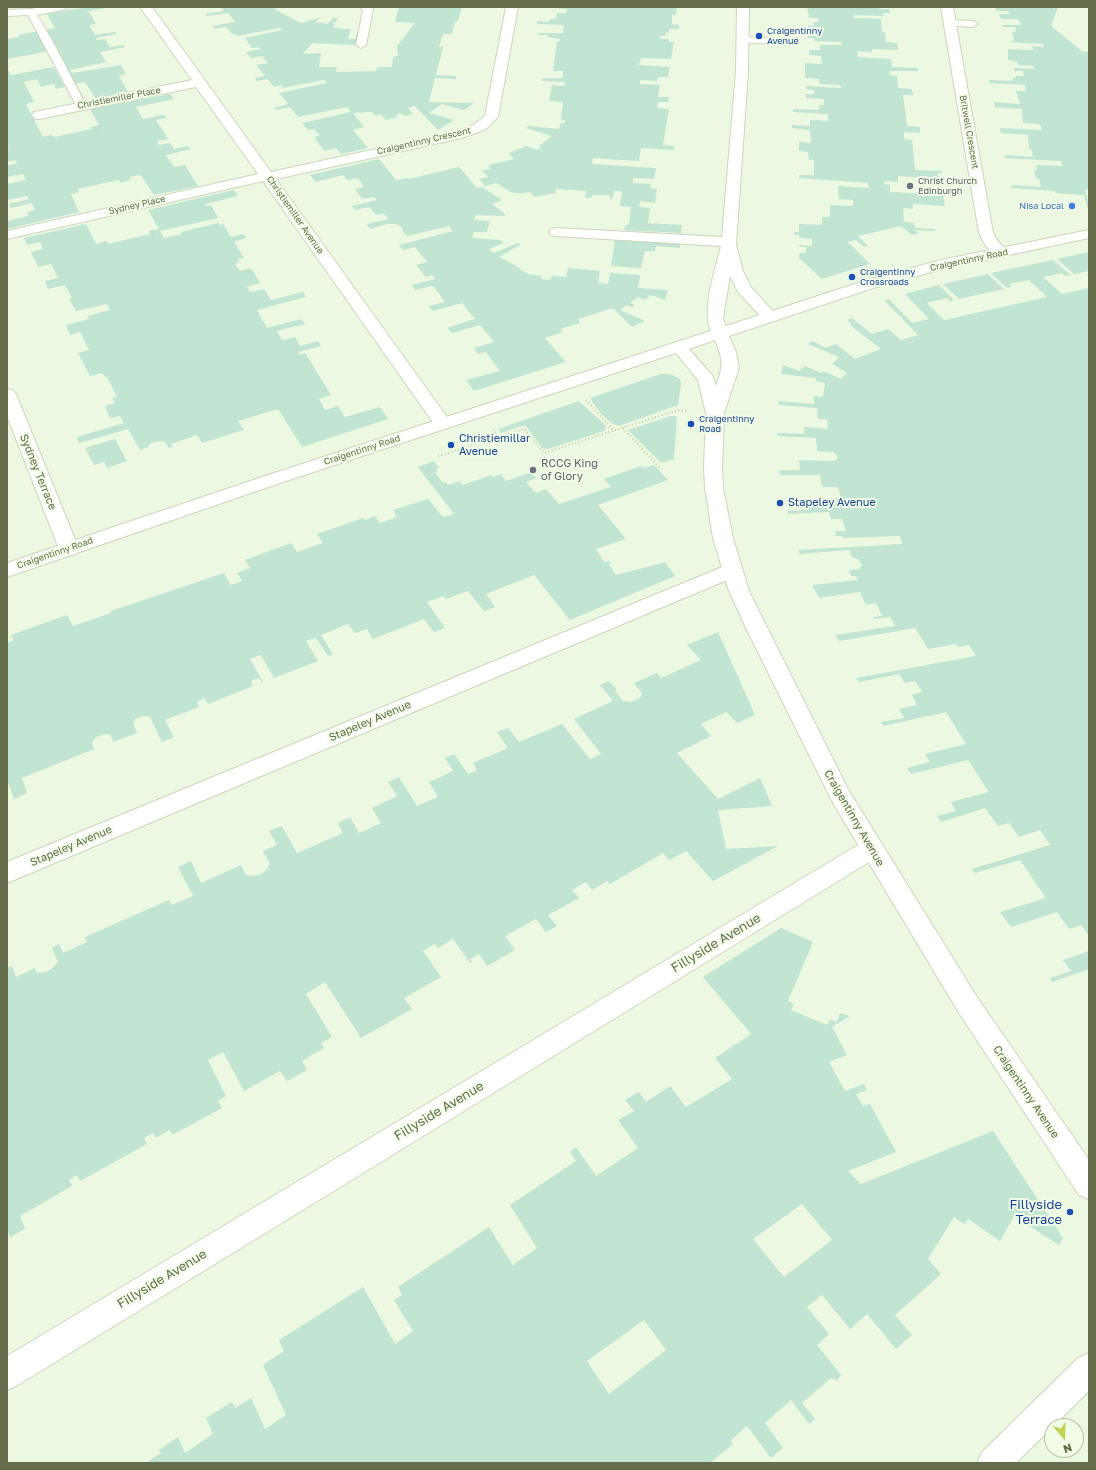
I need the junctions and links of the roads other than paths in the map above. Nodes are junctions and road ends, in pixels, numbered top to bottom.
1 (62, 7) edge
2 (146, 7) edge
3 (366, 7) edge
4 (512, 7) edge
5 (743, 7) edge
6 (947, 7) edge
7 (31, 12) junction
8 (7, 13) edge
9 (950, 23) junction
10 (973, 24) dead end
11 (743, 40) junction
12 (775, 42) dead end
13 (361, 45) dead end
14 (200, 82) junction
15 (81, 105) junction
16 (39, 114) dead end
17 (267, 176) junction
18 (556, 232) dead end
19 (1089, 234) edge
20 (7, 235) edge
21 (729, 242) junction
22 (1001, 253) junction
23 (770, 317) junction
24 (720, 334) junction
25 (680, 348) junction
26 (7, 394) edge
27 (715, 413) junction
28 (443, 424) junction
29 (69, 549) junction
30 (7, 570) edge
31 (732, 570) junction
32 (871, 849) junction
33 (7, 873) edge
34 (1089, 1185) edge
35 (1089, 1369) edge
36 (7, 1374) edge
37 (993, 1463) edge

1 - 7 street
2 - 14 street, Christiemiller Avenue
3 - 13 lane
4 - 17 street, Craigentinny Crescent
5 - 11 street, Craigentinny Avenue
6 - 9 street, Britwell Crescent
7 - 8 lane
7 - 15 lane
9 - 10 lane
9 - 22 street, Britwell Crescent
11 - 12 lane
11 - 21 street, Craigentinny Avenue
14 - 15 street, Christiemiller Place
14 - 17 street, Christiemiller Avenue
15 - 16 street, Christiemiller Place
17 - 20 street, Sydney Place
17 - 28 street, Christiemiller Avenue
18 - 21 street
19 - 22 street, Craigentinny Road
21 - 23 street, Craigentinny Avenue
21 - 24 street, Craigentinny Avenue
22 - 23 street, Craigentinny Road
23 - 24 street, Craigentinny Road
24 - 25 street, Craigentinny Road
24 - 27 street, Craigentinny Avenue
25 - 27 street, Craigentinny Avenue
25 - 28 street, Craigentinny Road
26 - 29 street, Sydney Terrace
27 - 31 street, Craigentinny Avenue
28 - 29 street, Craigentinny Road
29 - 30 street, Craigentinny Road
31 - 32 street, Craigentinny Avenue
31 - 33 street, Stapeley Avenue
32 - 34 street, Craigentinny Avenue
32 - 36 street, Fillyside Avenue
35 - 37 street

